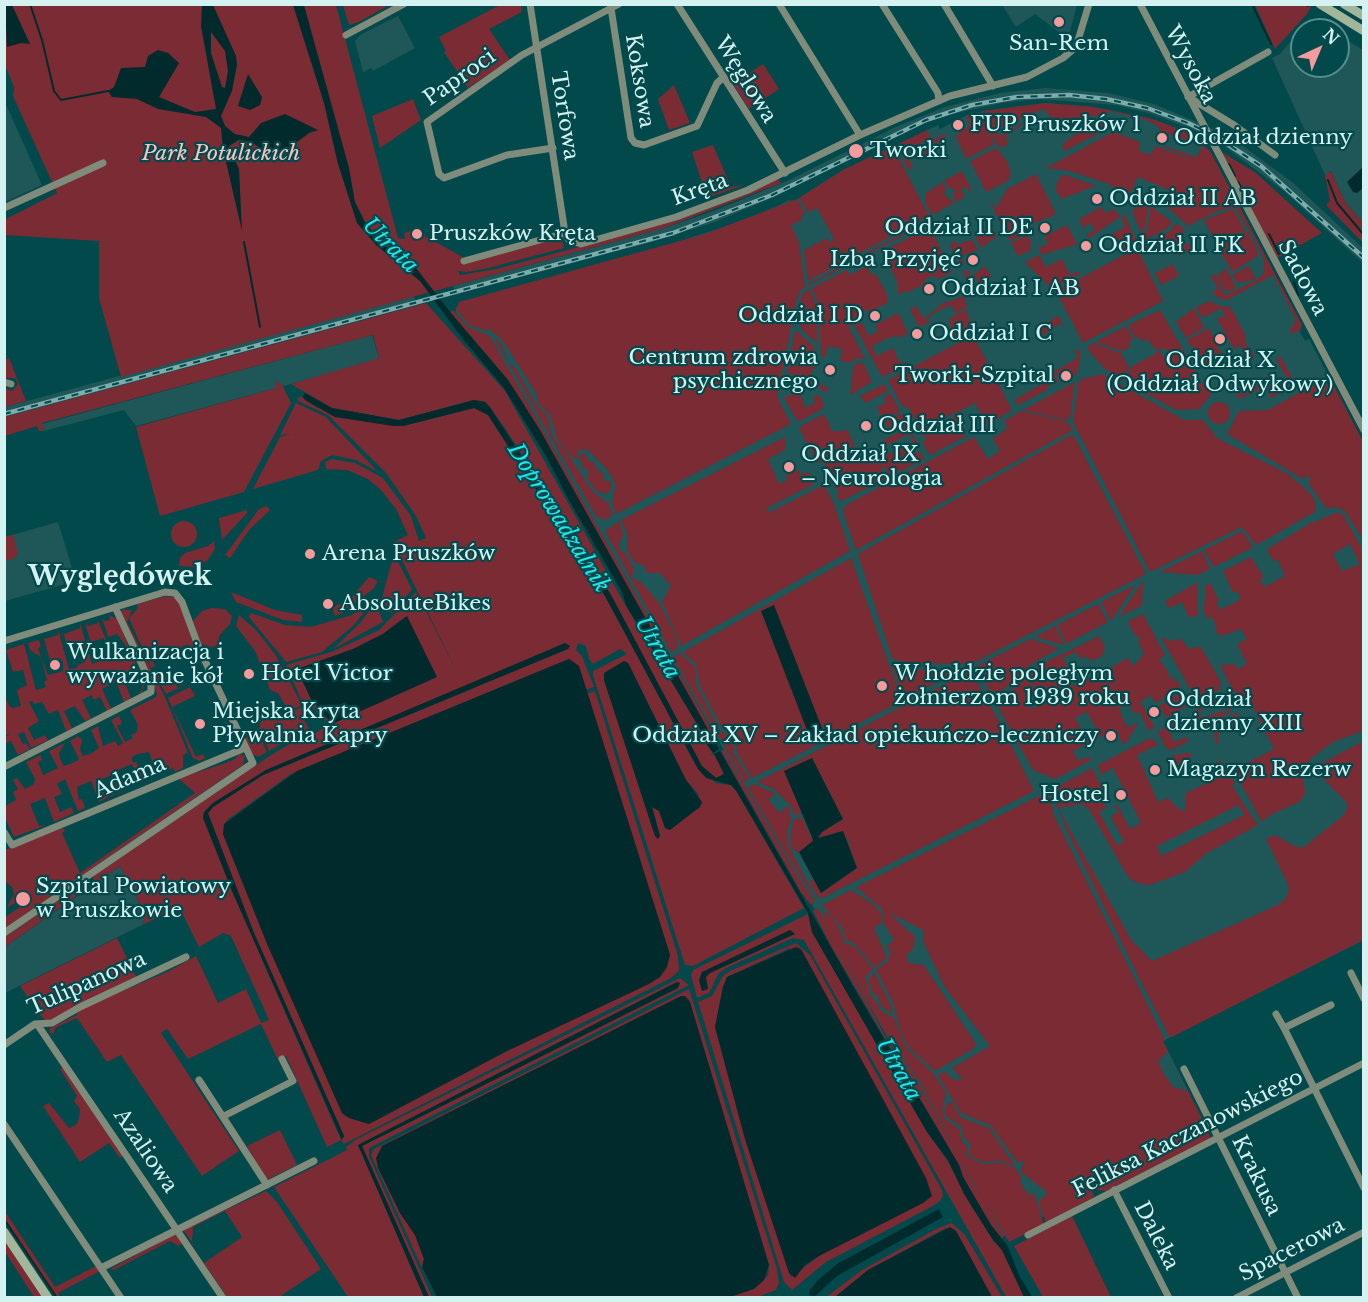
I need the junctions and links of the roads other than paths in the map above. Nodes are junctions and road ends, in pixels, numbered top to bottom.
1 (404, 4) edge
2 (530, 4) edge
3 (619, 4) edge
4 (677, 4) edge
5 (779, 4) edge
6 (882, 4) edge
7 (944, 4) edge
8 (1089, 4) edge
9 (1140, 4) edge
10 (1320, 4) edge
11 (1344, 4) edge
12 (611, 9) junction
13 (1364, 16) edge
14 (1364, 31) edge
15 (346, 35) dead end
16 (537, 47) junction
17 (1268, 52) dead end
18 (724, 77) junction
19 (993, 86) junction
20 (1188, 97) junction
21 (939, 101) junction
22 (860, 135) junction
23 (1211, 141) joint
24 (552, 148) junction
25 (1275, 155) dead end
26 (103, 163) dead end
27 (784, 173) junction
28 (4, 208) edge
29 (565, 233) junction
30 (464, 261) dead end
31 (1364, 430) edge
32 (115, 607) junction
33 (4, 641) edge
34 (245, 748) junction
35 (4, 767) edge
36 (4, 832) edge
37 (4, 933) edge
38 (186, 957) dead end
39 (1351, 973) dead end
40 (1364, 999) edge
41 (1331, 1005) dead end
42 (1276, 1014) dead end
43 (37, 1024) junction
44 (1284, 1028) junction
45 (4, 1045) edge
46 (282, 1059) dead end
47 (1364, 1063) edge
48 (1184, 1069) dead end
49 (199, 1080) dead end
50 (1314, 1089) junction
51 (224, 1116) junction
52 (6, 1129) edge
53 (1219, 1138) junction
54 (314, 1161) dead end
55 (267, 1185) junction
56 (1364, 1188) edge
57 (1114, 1191) junction
58 (177, 1229) junction
59 (4, 1232) edge
60 (1364, 1232) edge
61 (1028, 1235) dead end
62 (101, 1268) junction
63 (1286, 1273) junction
64 (48, 1298) edge
65 (121, 1298) edge
66 (223, 1298) edge
67 (1169, 1298) edge
68 (1236, 1298) edge
69 (1298, 1298) edge

1 - 15 street
2 - 16 street, Torfowa
3 - 12 street
4 - 18 street, Węglowa
5 - 22 street
6 - 21 street
7 - 19 street
8 - 19 street, Kręta
9 - 20 street, Wysoka
10 - 14 street
11 - 13 street
12 - 16 street
12 - 18 street, Koksowa
16 - 24 street, Torfowa
16 - 24 street, Paproci
17 - 20 street
18 - 27 street, Węglowa
19 - 21 street, Kręta
20 - 23 street, Wysoka
20 - 25 street
21 - 22 street, Kręta
22 - 27 street, Kręta
23 - 31 street, Sadowa
24 - 29 street, Torfowa
26 - 28 street
27 - 29 street, Kręta
29 - 30 street
32 - 33 street
32 - 34 street
32 - 35 street
34 - 36 street, Adama
34 - 37 street
38 - 43 street, Tulipanowa
39 - 40 street
41 - 44 street
42 - 44 street
43 - 45 street, Tulipanowa
43 - 58 street, Azaliowa
44 - 50 street
46 - 51 street
47 - 50 street, Feliksa Kaczanowskiego
48 - 53 street, Krakusa
49 - 51 street
50 - 53 street, Feliksa Kaczanowskiego
50 - 56 street
51 - 55 street
52 - 62 street
53 - 57 street, Feliksa Kaczanowskiego
53 - 63 street, Krakusa
54 - 55 street
55 - 58 street
57 - 61 street, Feliksa Kaczanowskiego
57 - 67 street, Daleka
58 - 62 street
58 - 66 street, Azaliowa
59 - 64 street
60 - 63 street, Spacerowa
62 - 65 street
63 - 68 street, Spacerowa
63 - 69 street, Krakusa

